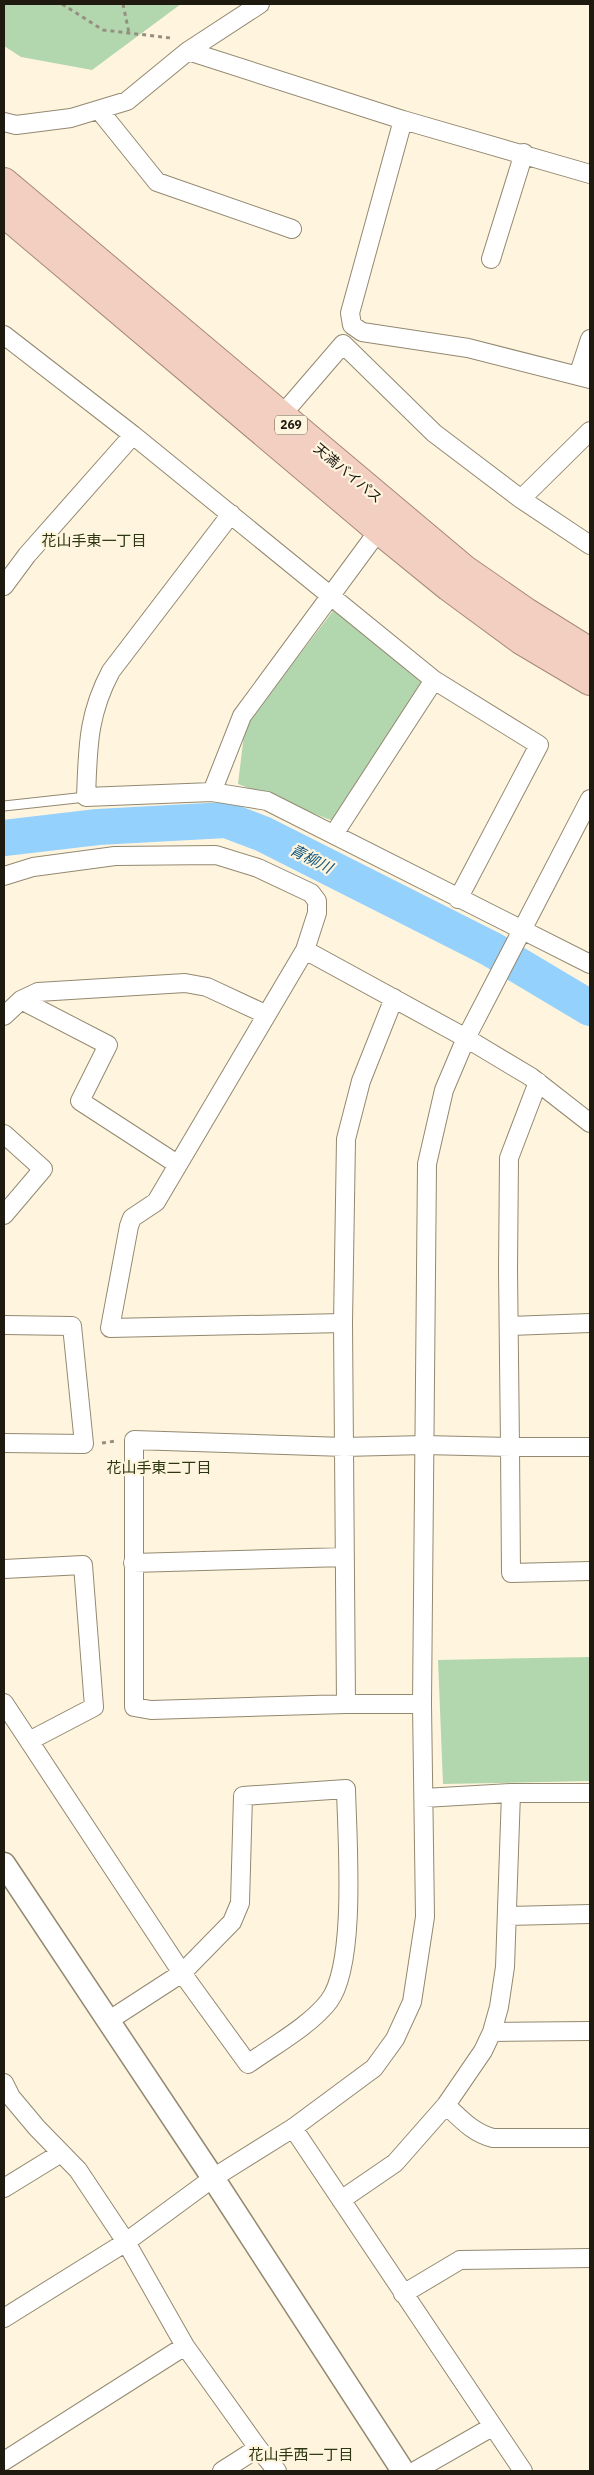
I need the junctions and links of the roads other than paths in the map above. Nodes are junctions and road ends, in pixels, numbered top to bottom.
1 (260, 4) edge
2 (188, 51) junction
3 (100, 110) junction
4 (403, 120) junction
5 (4, 122) edge
6 (524, 153) junction
7 (590, 174) edge
8 (4, 182) edge
9 (4, 213) edge
10 (292, 229) dead end
11 (491, 259) dead end
12 (4, 335) edge
13 (590, 339) edge
14 (584, 377) edge
15 (281, 416) junction
16 (590, 431) edge
17 (133, 435) junction
18 (521, 499) junction
19 (231, 514) junction
20 (379, 530) junction
21 (590, 545) edge
22 (4, 586) edge
23 (332, 596) junction
24 (590, 652) edge
25 (434, 680) junction
26 (590, 681) edge
27 (212, 792) junction
28 (86, 798) junction
29 (590, 799) edge
30 (4, 806) edge
31 (334, 834) junction
32 (4, 876) edge
33 (458, 898) junction
34 (521, 931) junction
35 (305, 950) junction
36 (590, 964) edge
37 (394, 998) junction
38 (22, 1000) junction
39 (265, 1014) junction
40 (4, 1016) edge
41 (466, 1038) junction
42 (538, 1082) junction
43 (590, 1123) edge
44 (4, 1134) edge
45 (177, 1164) junction
46 (4, 1215) edge
47 (342, 1322) junction
48 (590, 1323) edge
49 (4, 1325) edge
50 (510, 1326) junction
51 (4, 1443) edge
52 (424, 1445) junction
53 (510, 1447) junction
54 (590, 1447) edge
55 (344, 1448) junction
56 (345, 1558) junction
57 (133, 1563) junction
58 (4, 1569) edge
59 (590, 1571) edge
60 (4, 1703) edge
61 (346, 1704) junction
62 (422, 1704) junction
63 (29, 1741) junction
64 (511, 1793) junction
65 (590, 1793) edge
66 (424, 1798) junction
67 (4, 1864) edge
68 (590, 1914) edge
69 (507, 1916) junction
70 (182, 1973) junction
71 (108, 2021) junction
72 (590, 2031) edge
73 (492, 2032) junction
74 (4, 2083) edge
75 (446, 2106) junction
76 (293, 2128) junction
77 (590, 2138) edge
78 (61, 2153) junction
79 (214, 2178) junction
80 (4, 2188) edge
81 (341, 2200) junction
82 (126, 2242) junction
83 (590, 2258) edge
84 (403, 2294) junction
85 (4, 2318) edge
86 (185, 2346) junction
87 (492, 2427) junction
88 (258, 2448) junction
89 (4, 2461) edge
90 (222, 2471) edge
91 (277, 2471) edge
92 (403, 2471) edge
93 (415, 2471) edge
94 (523, 2471) edge

1 - 2 street
2 - 3 street
2 - 4 street
3 - 5 street
3 - 10 street
4 - 6 street
4 - 14 street
6 - 7 street
6 - 11 street
8 - 15 highway, 天満バイパス / 269
9 - 20 highway, 天満バイパス / 269
12 - 17 street
13 - 14 street
15 - 18 street
15 - 24 highway, 天満バイパス / 269
16 - 18 street
17 - 19 street
17 - 22 street
18 - 21 street
19 - 23 street
19 - 28 street
20 - 23 street
20 - 26 highway, 天満バイパス / 269
23 - 25 street
23 - 27 street
25 - 31 street
25 - 33 street
27 - 28 street
27 - 31 street
28 - 30 lane
29 - 34 street
31 - 33 street
32 - 35 street
33 - 34 street
34 - 36 street
34 - 41 street
35 - 37 street
35 - 39 street
37 - 41 street
37 - 47 street
38 - 39 street
38 - 40 street
38 - 45 street
39 - 45 street
41 - 42 street
41 - 52 street
42 - 43 street
42 - 50 street
44 - 46 street
45 - 47 street
47 - 55 street
48 - 50 street
49 - 51 street
50 - 53 street
52 - 53 street
52 - 55 street
52 - 62 street
53 - 54 street
53 - 59 street
55 - 56 street
55 - 57 street
56 - 57 street
56 - 61 street
57 - 61 street
58 - 63 street
60 - 63 street
61 - 62 street
62 - 66 street
63 - 70 street
64 - 65 street
64 - 66 street
64 - 69 street
66 - 76 street
67 - 71 street
68 - 69 street
69 - 73 street
70 - 70 street
70 - 71 street
71 - 79 street
72 - 73 street
73 - 75 street
74 - 78 street
75 - 77 street
75 - 81 street
76 - 79 street
76 - 81 street
78 - 80 street
78 - 82 street
79 - 82 street
79 - 92 street
81 - 84 street
82 - 85 street
82 - 86 street
83 - 84 street
84 - 87 street
86 - 88 street
86 - 89 street
87 - 93 street
87 - 94 street
88 - 90 street
88 - 91 street

